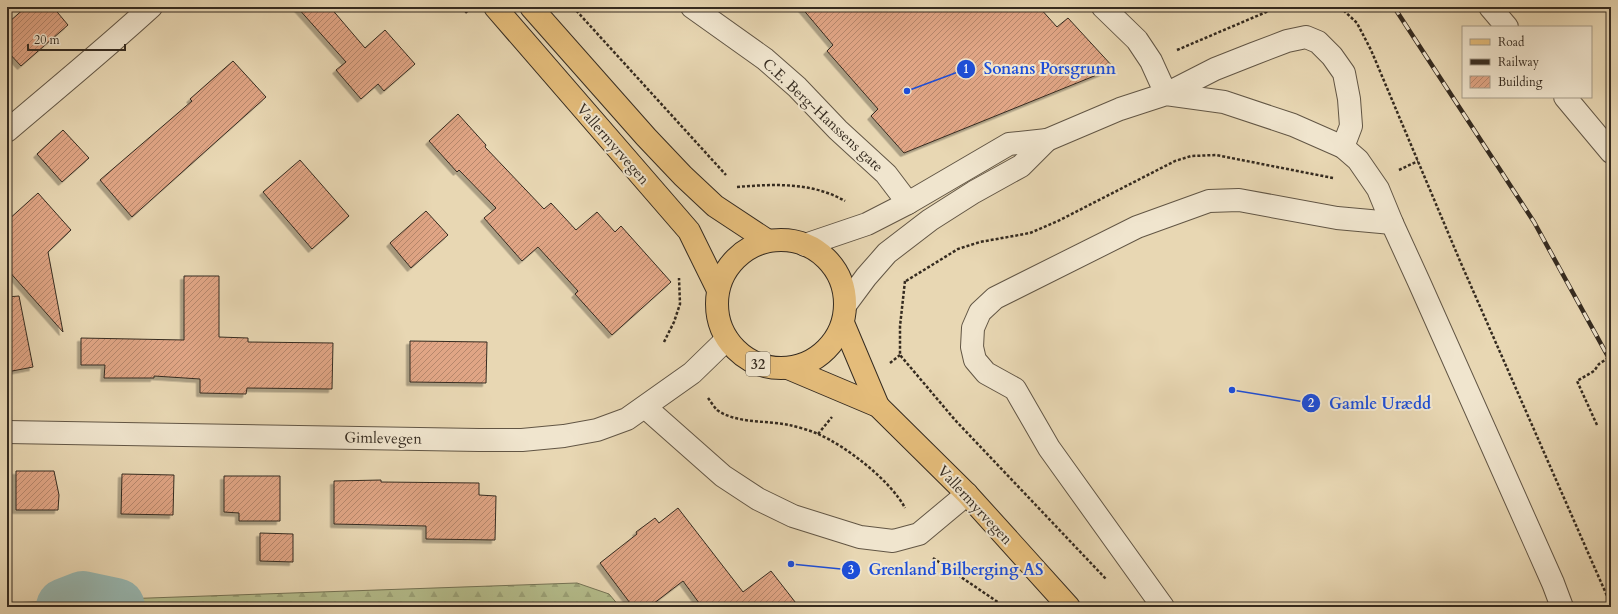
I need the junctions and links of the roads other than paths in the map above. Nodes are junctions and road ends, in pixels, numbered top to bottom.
1 (151, 7) edge
2 (495, 7) edge
3 (532, 7) edge
4 (693, 7) edge
5 (1103, 7) edge
6 (1490, 7) edge
7 (1506, 26) edge
8 (1166, 94) junction
9 (1566, 98) edge
10 (7, 131) edge
11 (1047, 140) junction
12 (1343, 147) junction
13 (1611, 152) edge
14 (908, 203) junction
15 (1392, 223) junction
16 (768, 241) junction
17 (805, 245) junction
18 (718, 290) junction
19 (844, 314) junction
20 (727, 339) junction
21 (788, 368) junction
22 (878, 406) junction
23 (645, 407) junction
24 (7, 432) edge
25 (967, 494) junction
26 (1069, 607) edge
27 (1162, 607) edge
28 (1562, 607) edge

1 - 10 street
2 - 18 main road, Vallermyrvegen / 32
3 - 16 main road, Vallermyrvegen
4 - 14 street, C.E. Berg-Hanssens gate
5 - 8 street
6 - 7 street
8 - 11 street
8 - 12 street
8 - 12 street
9 - 13 street
11 - 14 street
11 - 19 street
12 - 15 street
14 - 17 street
15 - 27 street
15 - 28 street
16 - 17 main road, 32
16 - 18 main road, 32
17 - 19 main road, 32
18 - 20 main road, 32
19 - 21 main road, 32
19 - 22 main road, Vallermyrvegen / 32
20 - 21 main road, 32
20 - 23 street, Gimlevegen
21 - 22 main road, Vallermyrvegen / 32
22 - 25 main road, Vallermyrvegen / 32
23 - 24 street, Gimlevegen
23 - 25 street
25 - 26 main road, Vallermyrvegen / 32

